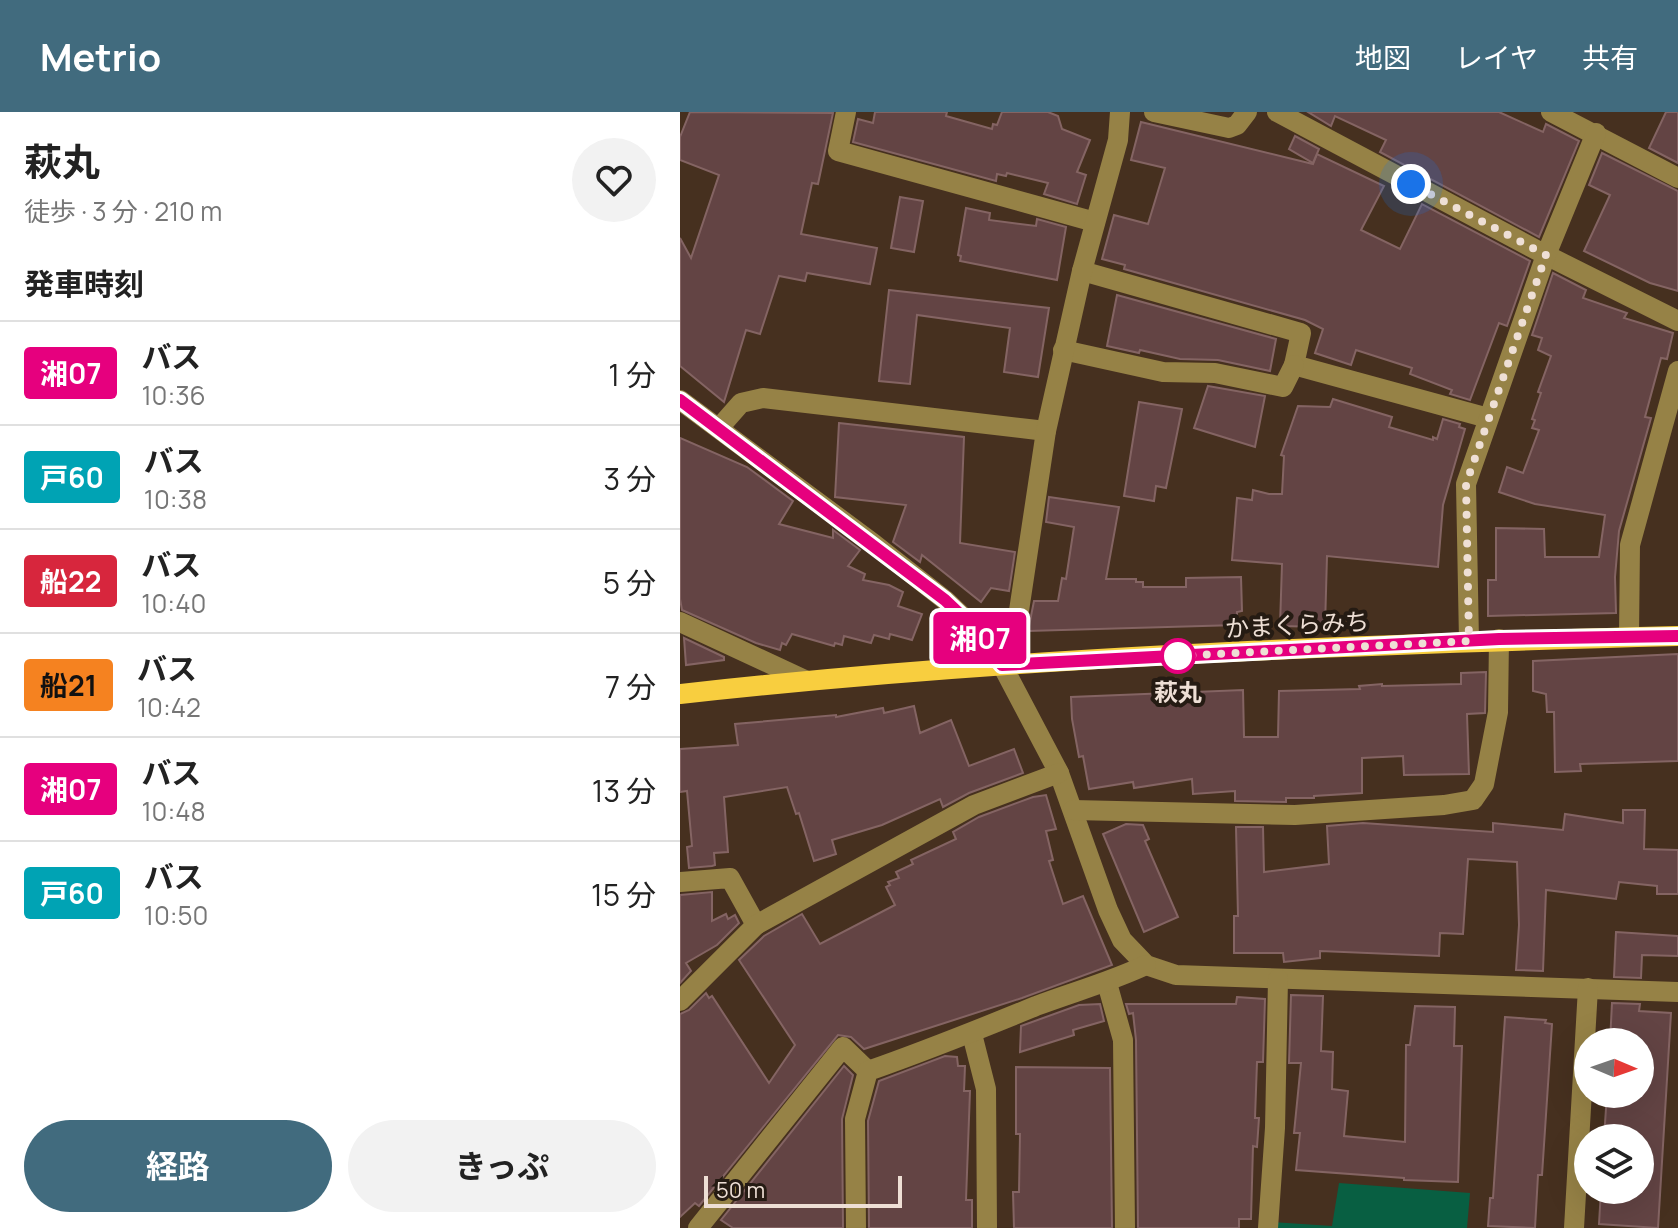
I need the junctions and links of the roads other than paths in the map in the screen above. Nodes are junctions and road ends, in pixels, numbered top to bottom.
1 (846, 112) edge
2 (1120, 112) edge
3 (1154, 112) edge
4 (1247, 112) edge
5 (1277, 112) edge
6 (1551, 112) edge
7 (1596, 133) junction
8 (1678, 178) edge
9 (1095, 222) junction
10 (1546, 255) junction
11 (1082, 271) junction
12 (1678, 321) edge
13 (1063, 350) junction
14 (1294, 365) junction
15 (1678, 371) edge
16 (680, 400) edge
17 (1488, 418) junction
18 (719, 428) junction
19 (1046, 431) junction
20 (680, 622) edge
21 (1017, 624) dead end
22 (1678, 636) edge
23 (1629, 637) junction
24 (1499, 639) junction
25 (1469, 641) junction
26 (1002, 665) junction
27 (805, 680) junction
28 (680, 694) edge
29 (1059, 773) junction
30 (1073, 810) junction
31 (680, 882) edge
32 (756, 925) junction
33 (1146, 965) junction
34 (1278, 979) junction
35 (1107, 983) junction
36 (1588, 988) junction
37 (1678, 992) edge
38 (680, 1001) edge
39 (972, 1034) junction
40 (868, 1071) junction
41 (698, 1228) edge
42 (856, 1228) edge
43 (987, 1228) edge
44 (1125, 1228) edge
45 (1268, 1228) edge
46 (1574, 1228) edge

1 - 9 street
2 - 9 street
3 - 4 street
5 - 10 street
6 - 7 street
7 - 8 street
7 - 10 street
9 - 11 street
10 - 12 street
10 - 17 street
11 - 13 street
11 - 14 street
13 - 14 street
13 - 19 street
14 - 17 street
15 - 23 street
16 - 18 street
17 - 25 street
18 - 19 street
18 - 26 street
19 - 21 street
20 - 27 street
22 - 23 main road, かまくらみち
23 - 24 main road, かまくらみち
24 - 25 main road, かまくらみち
24 - 30 street
25 - 26 main road, かまくらみち
26 - 27 main road, かまくらみち
26 - 29 street
27 - 28 main road, かまくらみち
29 - 30 street
29 - 32 street
30 - 33 street
31 - 32 street
32 - 38 street
33 - 34 street
33 - 35 street
34 - 36 street
34 - 45 street
35 - 39 street
35 - 44 street
36 - 37 street
36 - 46 street
39 - 40 street
39 - 43 street
40 - 41 street
40 - 42 street

